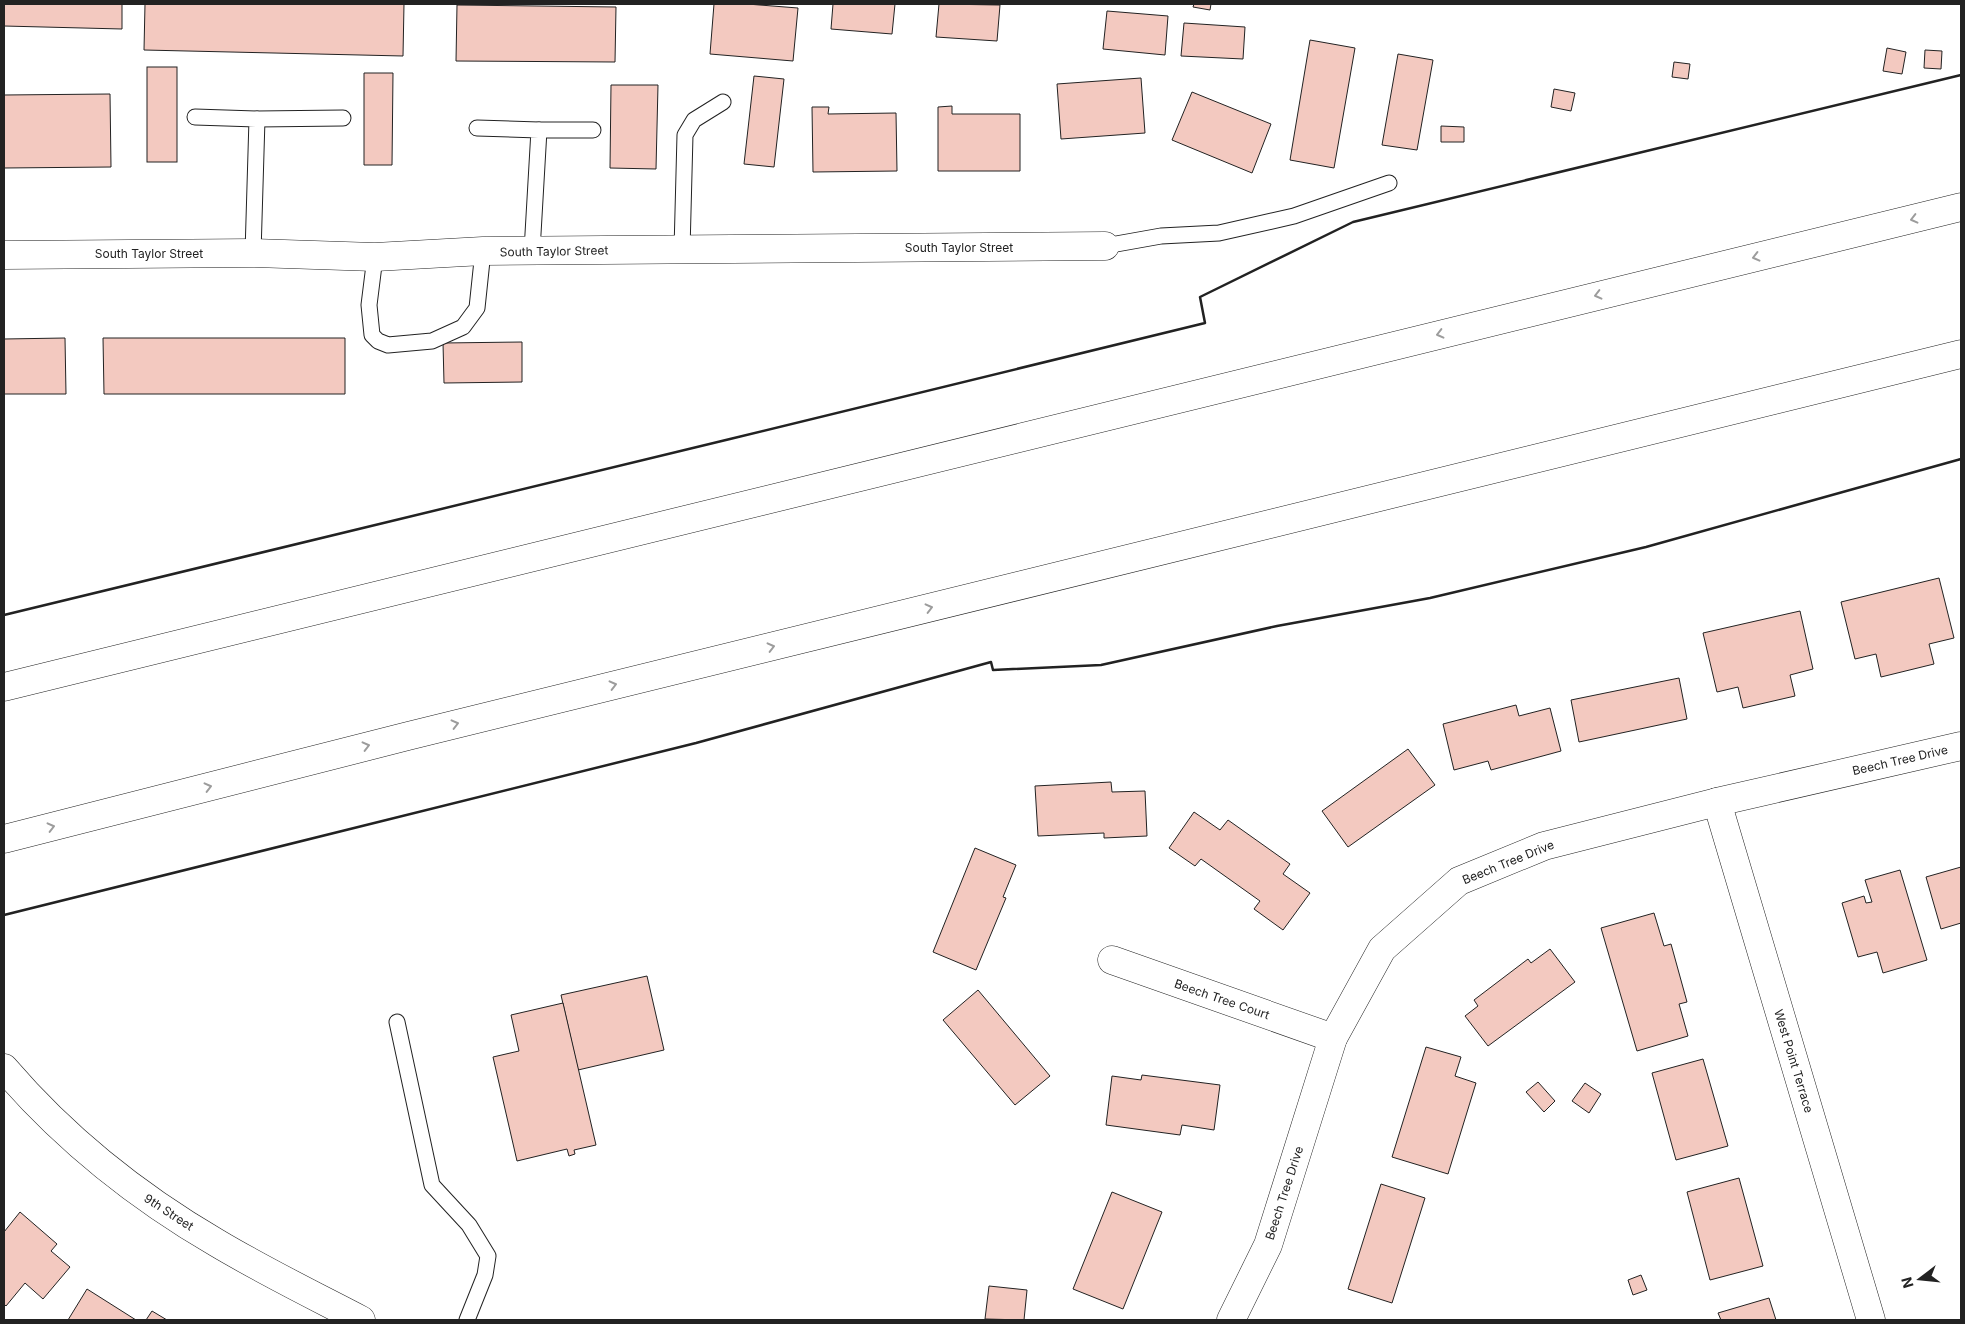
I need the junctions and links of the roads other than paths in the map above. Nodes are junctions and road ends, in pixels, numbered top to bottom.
1 (723, 102) dead end
2 (195, 117) dead end
3 (343, 118) dead end
4 (257, 119) junction
5 (477, 128) dead end
6 (539, 130) junction
7 (593, 130) dead end
8 (1389, 183) dead end
9 (1961, 207) edge
10 (1105, 246) joint
11 (682, 250) junction
12 (483, 251) junction
13 (532, 251) junction
14 (253, 252) junction
15 (4, 255) edge
16 (375, 257) junction
17 (1961, 354) edge
18 (4, 687) edge
19 (1961, 746) edge
20 (1717, 802) junction
21 (4, 839) edge
22 (1112, 960) dead end
23 (397, 1022) dead end
24 (1333, 1038) junction
25 (4, 1068) edge
26 (361, 1320) edge
27 (467, 1320) edge
28 (1231, 1320) edge
29 (1871, 1320) edge

1 - 11 lane
2 - 4 lane
3 - 4 lane
4 - 14 lane
5 - 6 lane
6 - 7 lane
6 - 13 lane
8 - 10 lane
9 -> 18 main road
10 - 11 main road, South Taylor Street
11 - 13 main road, South Taylor Street
12 - 13 main road, South Taylor Street
12 - 16 main road, South Taylor Street
12 - 16 lane
14 - 15 main road, South Taylor Street
14 - 16 main road, South Taylor Street
21 -> 17 main road
19 - 20 main road, Beech Tree Drive
20 - 24 main road, Beech Tree Drive
20 - 29 main road, West Point Terrace
22 - 24 main road, Beech Tree Court
23 - 27 lane
24 - 28 main road, Beech Tree Drive
25 - 26 main road, 9th Street

